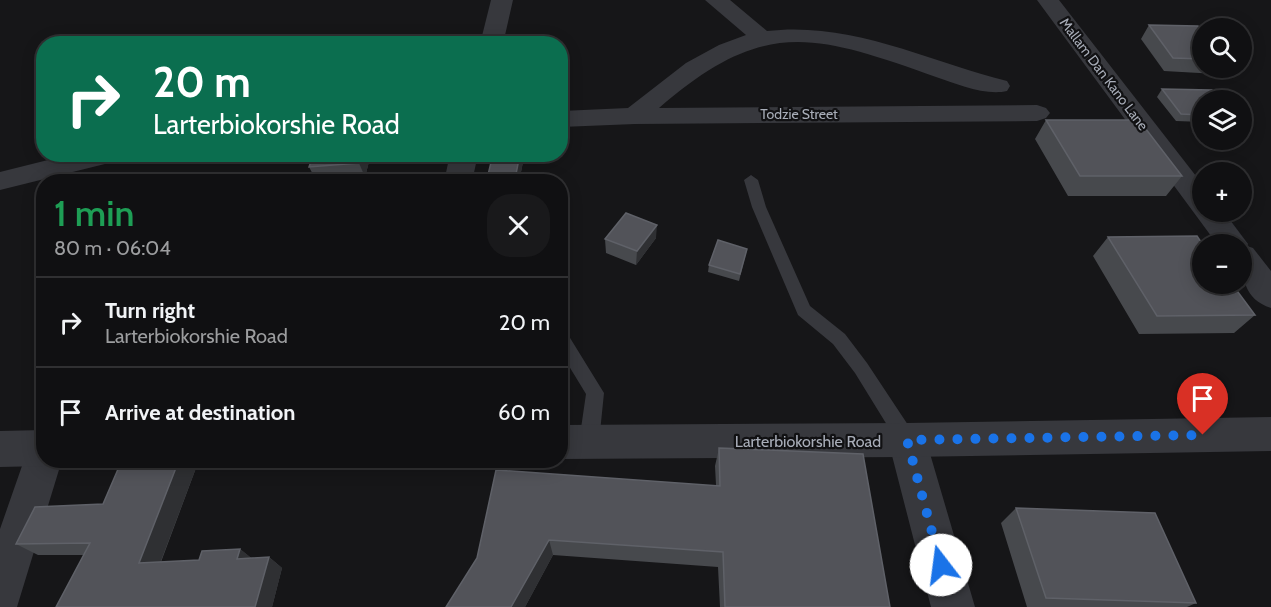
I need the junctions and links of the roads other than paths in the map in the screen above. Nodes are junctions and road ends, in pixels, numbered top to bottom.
1 (502, 0) edge
2 (716, 0) edge
3 (1048, 0) edge
4 (493, 36) edge
5 (762, 38) junction
6 (998, 86) dead end
7 (1037, 113) dead end
8 (635, 116) junction
9 (568, 119) edge
10 (78, 162) edge
11 (751, 180) dead end
12 (0, 181) edge
13 (1192, 190) edge
14 (1216, 222) edge
15 (1225, 234) edge
16 (1252, 269) edge
17 (1271, 295) edge
18 (568, 350) edge
19 (1271, 434) edge
20 (907, 440) junction
21 (575, 442) edge
22 (36, 448) edge
23 (0, 449) edge
24 (40, 468) edge
25 (0, 594) edge
26 (952, 607) edge

1 - 4 street
2 - 5 street
3 - 13 street, Mallam Dan Kano Lane
5 - 6 street
5 - 8 street
7 - 8 street, Todzie Street
8 - 9 street, Todzie Street
10 - 12 street
11 - 20 lane
14 - 15 street
16 - 17 street
18 - 21 lane
19 - 20 street, Larterbiokorshie Road
20 - 21 street, Larterbiokorshie Road
20 - 26 street
22 - 23 street
24 - 25 street

